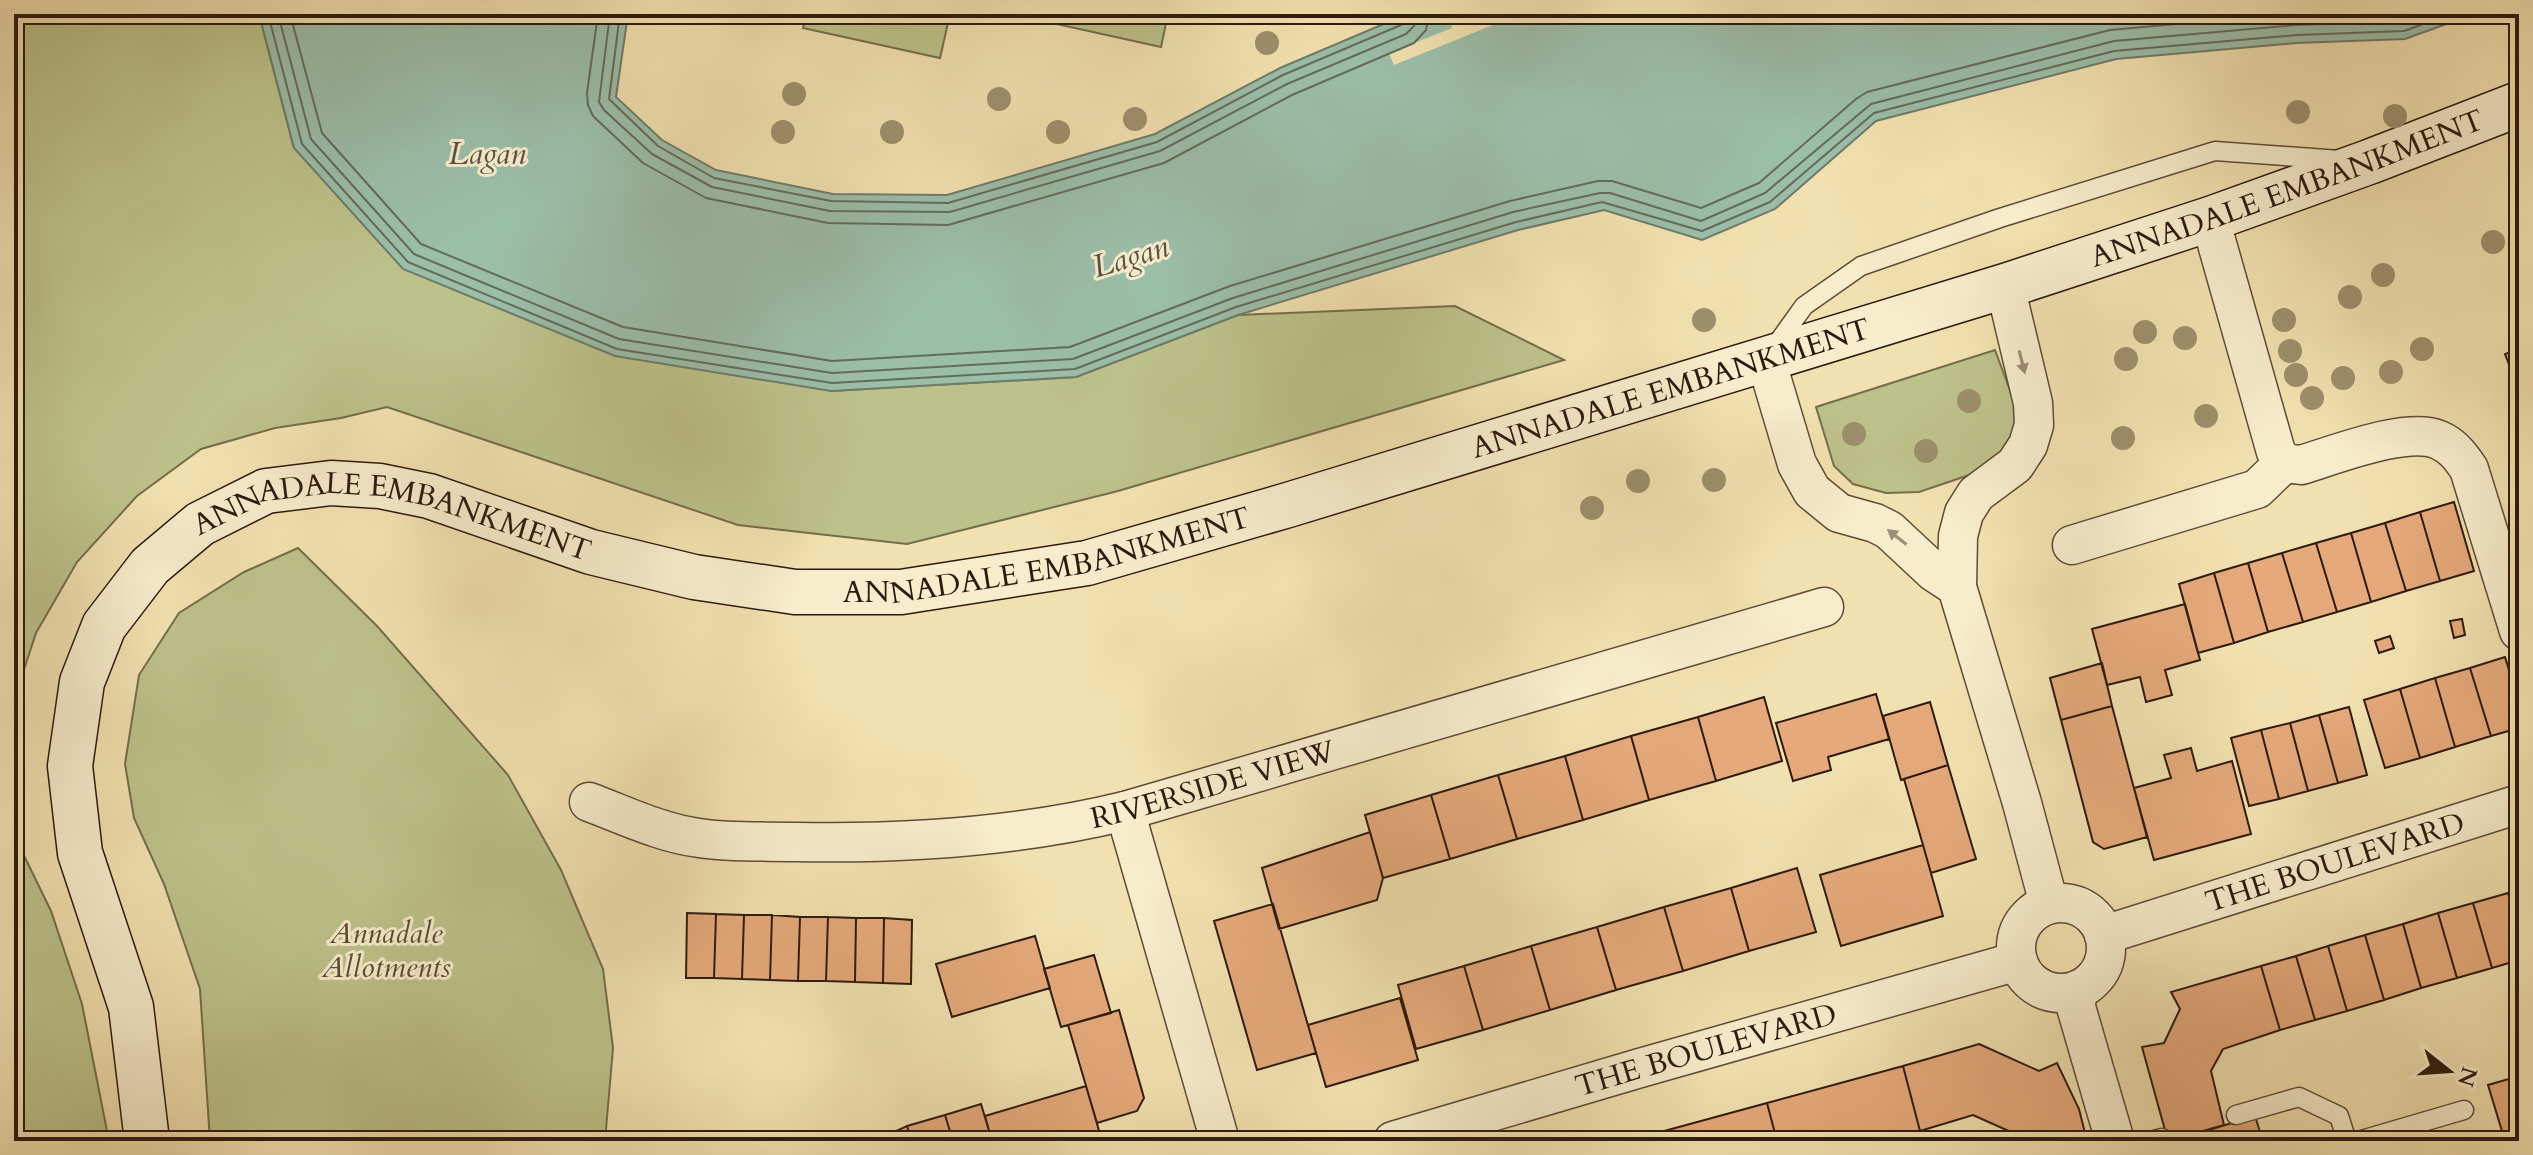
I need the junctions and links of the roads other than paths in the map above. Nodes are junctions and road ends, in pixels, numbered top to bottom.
1 (2519, 104) edge
2 (2369, 162) junction
3 (2210, 219) junction
4 (2005, 286) junction
5 (1766, 360) junction
6 (2284, 463) junction
7 (2072, 545) dead end
8 (1957, 587) junction
9 (1824, 607) dead end
10 (2519, 631) edge
11 (589, 802) dead end
12 (2519, 804) edge
13 (1125, 811) junction
14 (2049, 904) junction
15 (2104, 935) junction
16 (2018, 961) junction
17 (2077, 990) junction
18 (2464, 1110) dead end
19 (2236, 1115) dead end
20 (147, 1141) edge
21 (1220, 1141) edge
22 (1393, 1141) edge
23 (2115, 1141) edge
24 (2347, 1141) edge
25 (2358, 1141) edge

1 - 2 street, ANNADALE EMBANKMENT
2 - 3 street, ANNADALE EMBANKMENT
2 - 5 lane
3 - 4 street, ANNADALE EMBANKMENT
3 - 6 street
4 - 5 street, ANNADALE EMBANKMENT
4 -> 8 street
8 -> 5 street
5 - 20 street, ANNADALE EMBANKMENT
6 - 7 street
6 - 10 street
8 - 14 street
9 - 13 street, RIVERSIDE VIEW
11 - 13 street, RIVERSIDE VIEW
12 - 15 street, THE BOULEVARD
13 - 21 street
14 - 15 street
14 - 16 street
15 - 17 street
16 - 17 street
16 - 22 street, THE BOULEVARD
17 - 23 street
18 - 25 lane
19 - 24 lane

